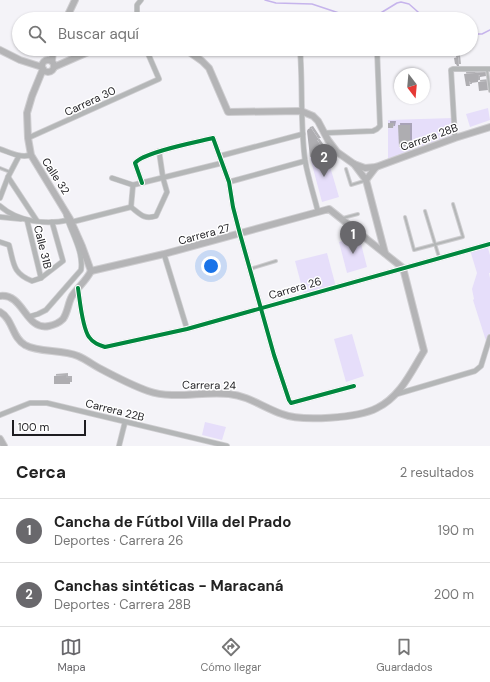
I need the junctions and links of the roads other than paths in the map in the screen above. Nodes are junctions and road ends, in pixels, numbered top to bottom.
1 (75, 0) edge
2 (141, 0) edge
3 (69, 12) edge
4 (137, 12) edge
5 (0, 50) edge
6 (52, 56) edge
7 (79, 56) edge
8 (149, 56) edge
9 (195, 56) edge
10 (300, 56) edge
11 (377, 56) edge
12 (52, 62) junction
13 (44, 68) junction
14 (488, 70) edge
15 (490, 91) edge
16 (301, 111) junction
17 (490, 127) edge
18 (324, 133) junction
19 (303, 134) junction
20 (28, 138) junction
21 (455, 138) junction
22 (0, 149) edge
23 (159, 151) junction
24 (31, 155) junction
25 (19, 156) junction
26 (220, 156) junction
27 (305, 161) junction
28 (222, 163) junction
29 (354, 164) junction
30 (376, 167) junction
31 (0, 168) edge
32 (346, 169) dead end
33 (10, 175) junction
34 (112, 178) dead end
35 (163, 178) junction
36 (366, 180) junction
37 (229, 182) junction
38 (142, 183) junction
39 (133, 185) junction
40 (1, 191) edge
41 (0, 198) edge
42 (453, 204) dead end
43 (0, 206) edge
44 (131, 207) junction
45 (425, 211) dead end
46 (318, 212) junction
47 (358, 214) dead end
48 (404, 217) dead end
49 (0, 218) edge
50 (342, 218) junction
51 (25, 219) junction
52 (70, 220) junction
53 (37, 221) junction
54 (52, 222) junction
55 (240, 234) junction
56 (0, 242) edge
57 (435, 244) junction
58 (490, 244) edge
59 (385, 253) junction
60 (164, 254) junction
61 (439, 259) junction
62 (276, 261) dead end
63 (403, 268) junction
64 (250, 269) junction
65 (91, 271) junction
66 (41, 278) junction
67 (78, 288) junction
68 (0, 296) edge
69 (261, 307) junction
70 (0, 312) edge
71 (28, 317) junction
72 (186, 329) junction
73 (490, 337) edge
74 (354, 386) dead end
75 (397, 394) junction
76 (0, 415) edge
77 (125, 422) junction
78 (0, 439) edge
79 (4, 446) edge
80 (119, 446) edge
81 (227, 446) edge

1 - 3 main road
2 - 4 street
5 - 13 main road
6 - 12 main road
7 - 12 main road
8 - 20 street, Carrera 30
9 - 16 main road
10 - 16 street
11 - 18 street
12 - 13 main road
12 - 13 main road
13 - 20 main road, Calle 32
14 - 15 lane
14 - 21 street
16 - 18 main road
16 - 19 street
17 - 21 main road, Carrera 28B
18 - 29 main road
19 - 26 street
19 - 27 street
20 - 24 main road, Calle 32
21 - 30 main road, Carrera 28B
22 - 25 street
23 - 26 street
23 - 35 street
23 - 38 street
24 - 25 street
24 - 52 main road, Calle 32
25 - 33 street
26 - 28 street
27 - 37 street
27 - 46 street
28 - 35 street
28 - 37 street
29 - 30 main road, Carrera 28B
29 - 36 main road
30 - 36 main road
31 - 33 lane
32 - 36 lane
33 - 40 street
33 - 53 street
34 - 39 street
35 - 38 street
35 - 44 street
36 - 59 main road
37 - 55 street
38 - 39 street
39 - 44 street
40 - 41 street
42 - 57 lane
43 - 51 street
44 - 52 street
45 - 57 lane
46 - 50 main road
46 - 55 main road, Carrera 27
47 - 50 lane
48 - 57 lane
49 - 51 street
50 - 59 main road
51 - 53 street
51 - 66 street, Calle 31B
52 - 54 street
52 - 65 main road, Calle 32
52 - 71 street
53 - 54 street
54 - 66 street
55 - 60 main road, Carrera 27
55 - 64 street
56 - 66 street
57 - 61 lane
58 - 61 street, Carrera 26
59 - 63 main road
60 - 65 main road, Carrera 27
60 - 72 street
61 - 63 street, Carrera 26
62 - 64 lane
63 - 69 street, Carrera 26
63 - 75 main road, Carrera 24
64 - 69 street
65 - 67 main road
67 - 71 main road
67 - 72 street, Carrera 26
68 - 71 main road
69 - 72 street, Carrera 26
69 - 74 street
70 - 75 main road, Carrera 24
73 - 75 street
76 - 77 street, Carrera 22B
77 - 80 street
77 - 81 street, Carrera 22B
78 - 79 main road

